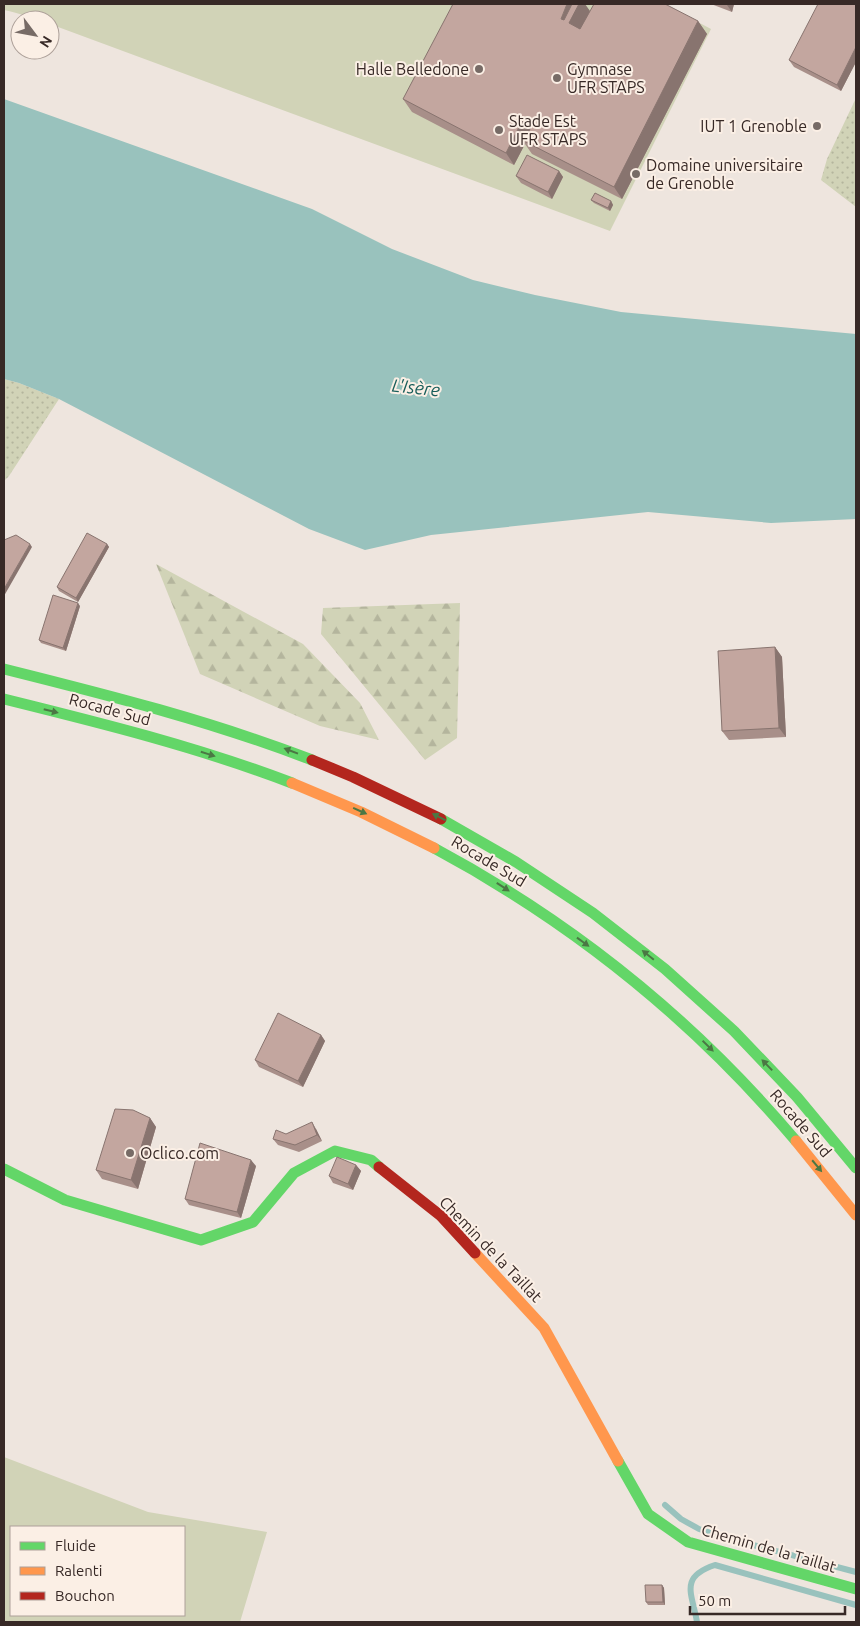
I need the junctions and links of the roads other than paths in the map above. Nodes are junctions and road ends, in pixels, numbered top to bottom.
1 (4, 669) edge
2 (4, 699) edge
3 (856, 1168) edge
4 (4, 1169) edge
5 (856, 1215) edge
6 (856, 1589) edge

3 -> 1 main road, Rocade Sud
2 -> 5 main road, Rocade Sud
4 - 6 main road, Chemin de la Taillat

